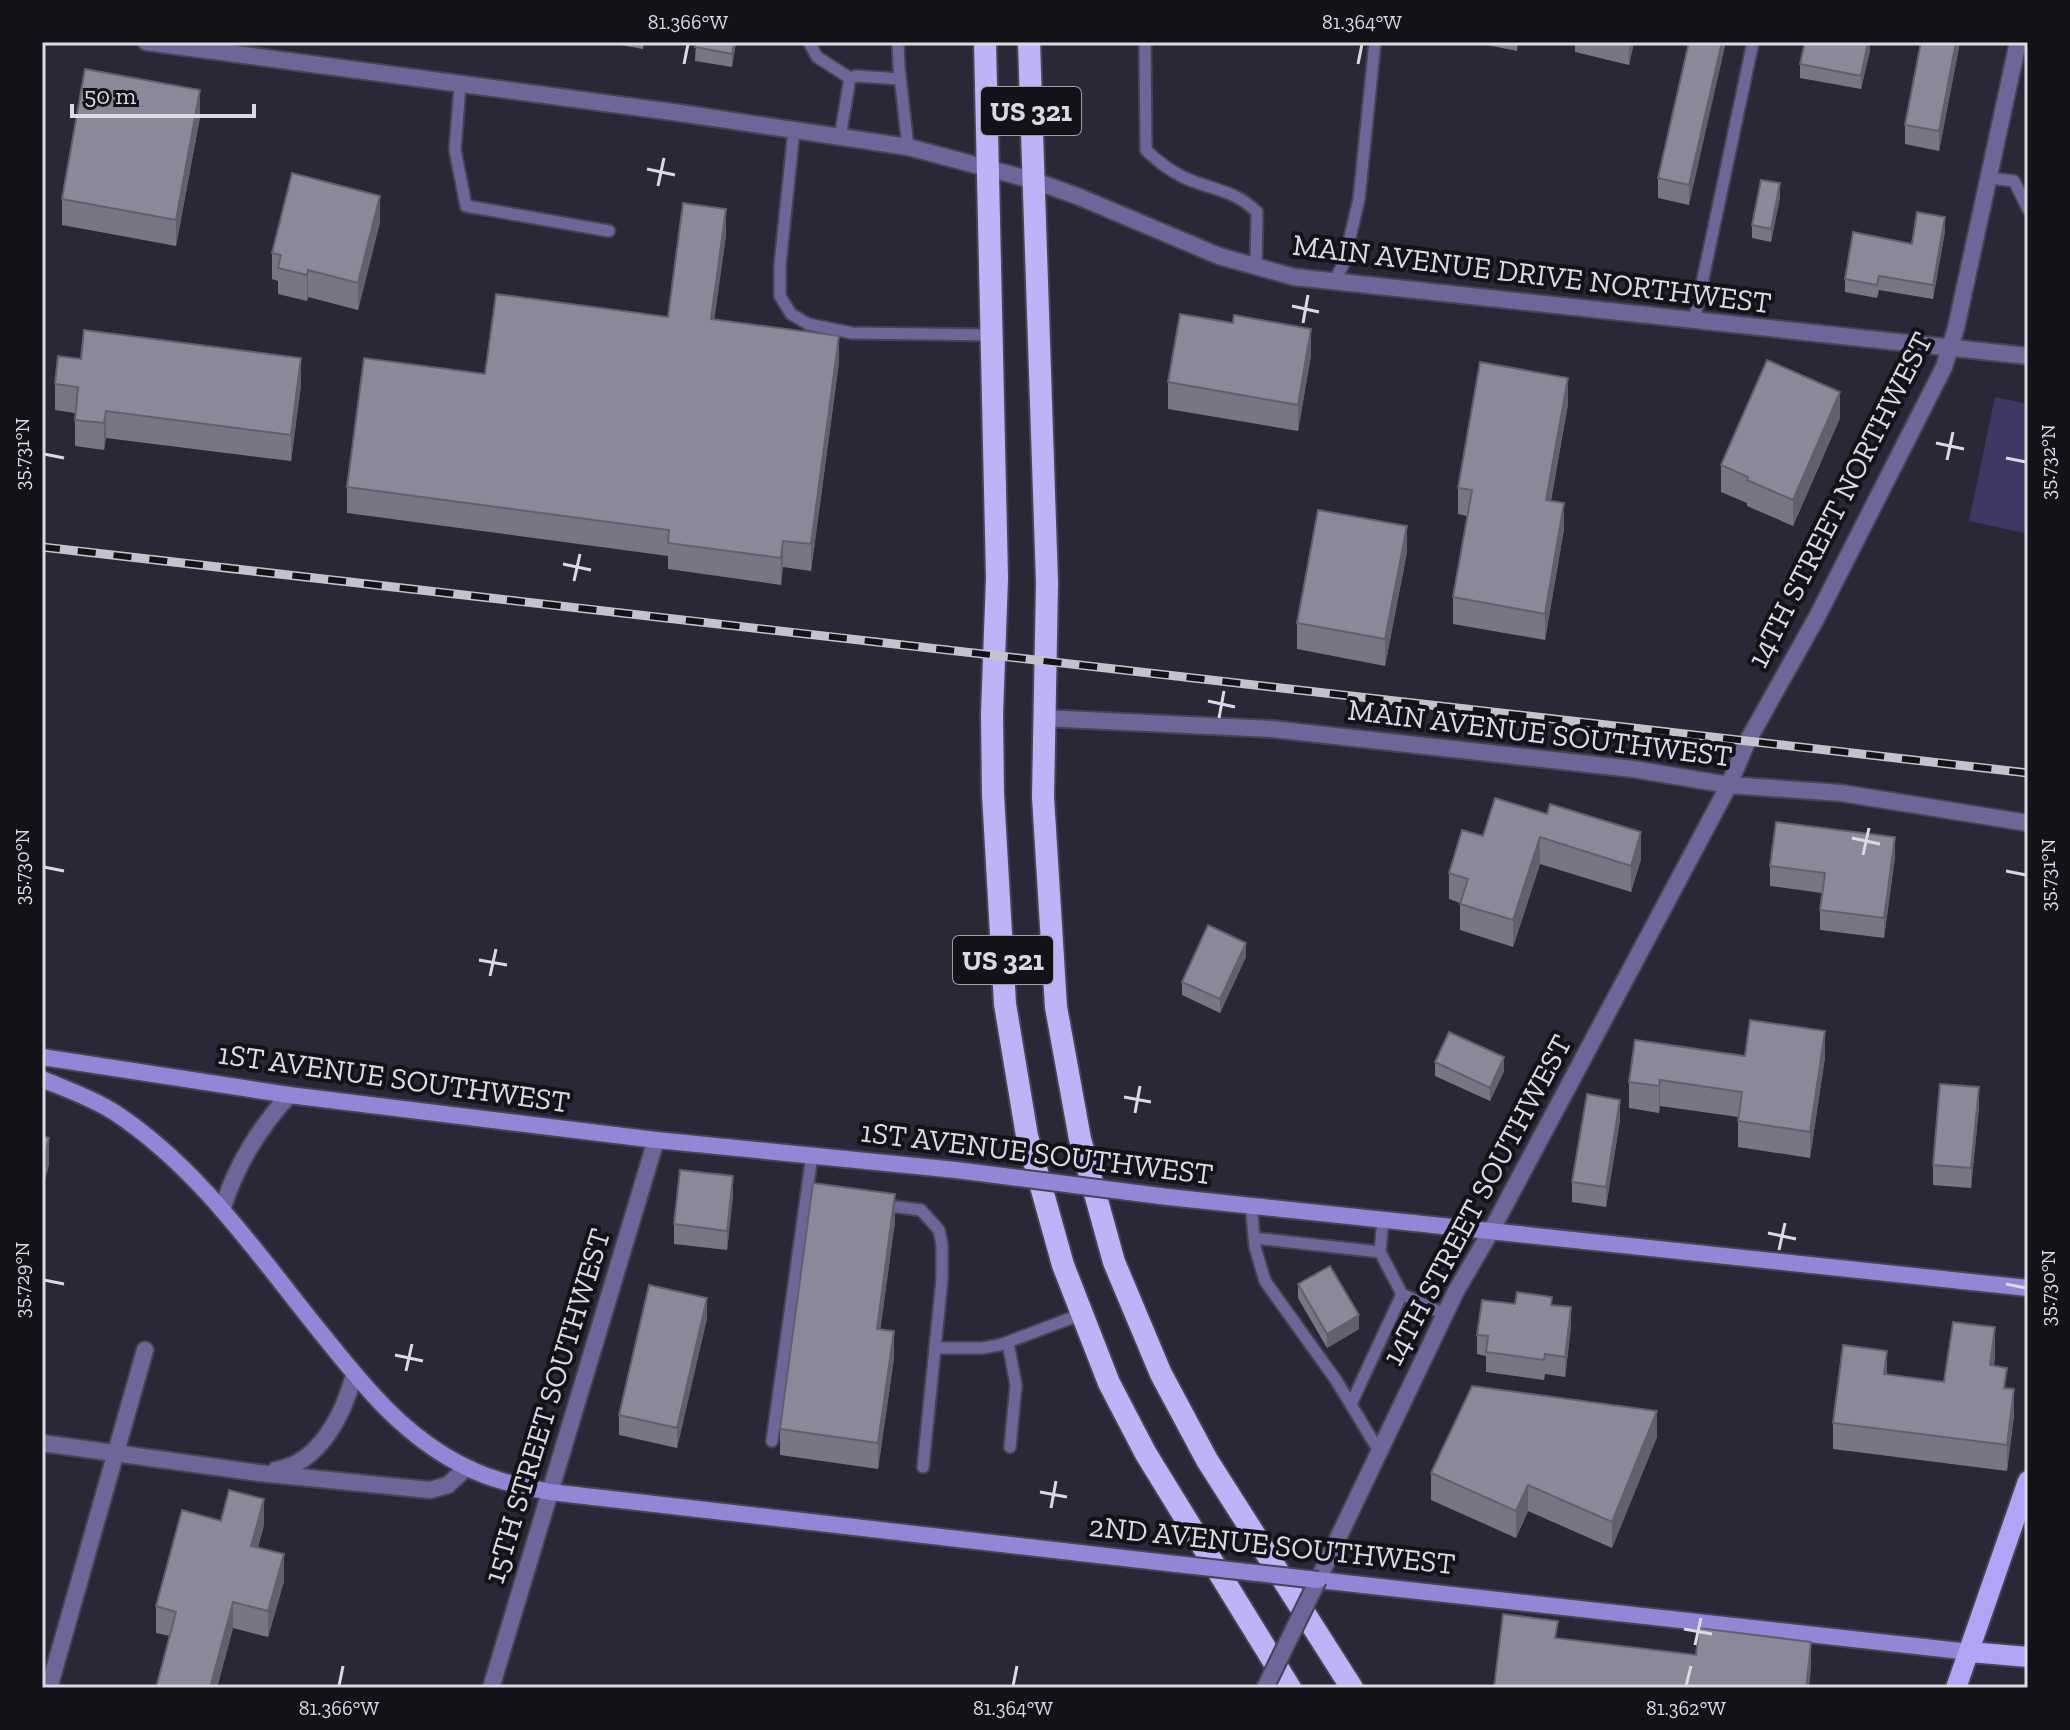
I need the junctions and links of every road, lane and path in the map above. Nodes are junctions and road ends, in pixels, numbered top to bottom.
1 (146, 42) edge
2 (809, 42) edge
3 (898, 42) edge
4 (985, 42) edge
5 (1029, 42) edge
6 (1145, 42) edge
7 (1375, 42) edge
8 (1753, 42) edge
9 (2018, 42) edge
10 (850, 78) junction
11 (900, 79) junction
12 (460, 85) junction
13 (794, 130) junction
14 (840, 137) junction
15 (908, 147) junction
16 (987, 168) junction
17 (1989, 178) junction
18 (1032, 180) junction
19 (2028, 209) edge
20 (609, 231) dead end
21 (1256, 268) junction
22 (1333, 283) junction
23 (1694, 321) junction
24 (992, 335) junction
25 (1951, 348) junction
26 (2028, 356) edge
27 (1043, 718) junction
28 (1747, 742) joint
29 (1729, 785) junction
30 (2028, 823) edge
31 (42, 1057) edge
32 (42, 1079) edge
33 (289, 1095) junction
34 (656, 1140) junction
35 (812, 1155) junction
36 (806, 1198) junction
37 (821, 1200) edge
38 (865, 1204) edge
39 (1251, 1205) junction
40 (222, 1210) junction
41 (1383, 1219) junction
42 (1490, 1233) junction
43 (1254, 1238) junction
44 (1380, 1252) junction
45 (2028, 1288) edge
46 (1402, 1294) junction
47 (1082, 1314) junction
48 (1444, 1314) junction
49 (1008, 1343) junction
50 (935, 1348) junction
51 (145, 1350) dead end
52 (354, 1375) junction
53 (1351, 1404) junction
54 (772, 1441) dead end
55 (42, 1443) edge
56 (1010, 1447) dead end
57 (1379, 1451) junction
58 (116, 1453) junction
59 (923, 1467) dead end
60 (466, 1468) junction
61 (259, 1473) junction
62 (2028, 1481) edge
63 (550, 1492) junction
64 (1318, 1580) junction
65 (1970, 1652) junction
66 (2028, 1657) edge
67 (49, 1688) edge
68 (491, 1688) edge
69 (1265, 1688) edge
70 (1290, 1688) edge
71 (1352, 1688) edge
72 (1956, 1688) edge

1 - 12 street, MAIN AVENUE DRIVE NORTHWEST
2 - 10 lane
3 - 11 lane
4 - 16 highway, US 321
5 - 18 highway, US 321
6 - 21 lane
7 - 22 lane
8 - 23 lane
9 - 17 street, 14TH STREET NORTHWEST
10 - 11 lane
10 - 14 lane
11 - 15 lane
12 - 13 street, MAIN AVENUE DRIVE NORTHWEST
12 - 20 lane
13 - 14 street, MAIN AVENUE DRIVE NORTHWEST
13 - 24 lane
14 - 15 street, MAIN AVENUE DRIVE NORTHWEST
15 - 16 street, MAIN AVENUE DRIVE NORTHWEST
16 - 18 street, MAIN AVENUE DRIVE NORTHWEST
16 - 24 highway, US 321
17 - 19 lane
17 - 25 street, 14TH STREET NORTHWEST
18 - 21 street, MAIN AVENUE DRIVE NORTHWEST
18 - 27 highway, US 321
21 - 22 street, MAIN AVENUE DRIVE NORTHWEST
22 - 23 street, MAIN AVENUE DRIVE NORTHWEST
23 - 25 street, MAIN AVENUE DRIVE NORTHWEST
24 - 47 highway, US 321
25 - 26 street, MAIN AVENUE DRIVE NORTHWEST
25 - 28 street, 14TH STREET NORTHWEST
27 - 29 street, MAIN AVENUE SOUTHWEST
27 - 71 highway, US 321
28 - 29 street, 14TH STREET SOUTHWEST
29 - 30 street, MAIN AVENUE SOUTHWEST
29 - 42 street, 14TH STREET SOUTHWEST
31 - 33 main road, 1ST AVENUE SOUTHWEST
32 - 40 main road, 2ND AVENUE SOUTHWEST
33 - 34 main road, 1ST AVENUE SOUTHWEST
33 - 40 street
34 - 35 main road, 1ST AVENUE SOUTHWEST
34 - 63 street, 15TH STREET SOUTHWEST
35 - 36 lane
35 - 39 main road, 1ST AVENUE SOUTHWEST, bridge
36 - 37 lane
36 - 54 lane
38 - 50 lane
39 - 41 main road, 1ST AVENUE SOUTHWEST
39 - 43 lane
40 - 52 main road, 2ND AVENUE SOUTHWEST
41 - 42 main road, 1ST AVENUE SOUTHWEST
41 - 44 lane
42 - 45 main road, 1ST AVENUE SOUTHWEST
42 - 48 street, 14TH STREET SOUTHWEST
43 - 44 lane
43 - 53 lane
44 - 46 lane
46 - 48 lane
46 - 53 lane
47 - 49 lane
47 - 70 highway, US 321
48 - 57 street, 14TH STREET SOUTHWEST
49 - 50 lane
49 - 56 lane
50 - 59 lane
51 - 58 street
52 - 60 main road, 2ND AVENUE SOUTHWEST
52 - 61 street
53 - 57 lane
55 - 58 street
57 - 64 street, 14TH STREET SOUTHWEST
58 - 61 street
58 - 67 street
60 - 61 street
60 - 63 main road, 2ND AVENUE SOUTHWEST
62 - 65 main road
63 - 64 main road, 2ND AVENUE SOUTHWEST, bridge
63 - 68 street, 15TH STREET SOUTHWEST
64 - 65 main road, 2ND AVENUE SOUTHWEST
64 - 69 street, 14TH STREET SOUTHWEST, bridge
65 - 66 main road, 2ND AVENUE SOUTHWEST
65 - 72 main road

